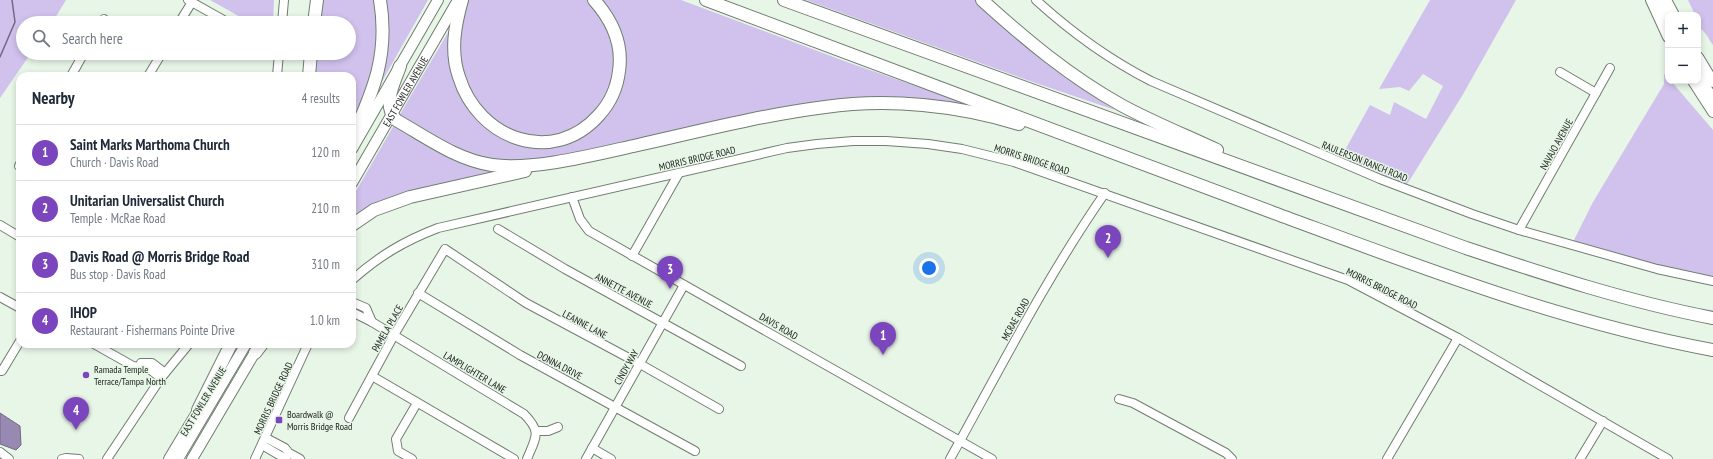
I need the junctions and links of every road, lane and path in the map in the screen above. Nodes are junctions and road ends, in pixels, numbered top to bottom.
1 (284, 0) edge
2 (317, 0) edge
3 (380, 0) edge
4 (438, 0) edge
5 (458, 0) edge
6 (462, 0) edge
7 (594, 0) edge
8 (706, 0) edge
9 (784, 0) edge
10 (982, 0) edge
11 (1036, 0) edge
12 (1651, 0) edge
13 (1659, 0) edge
14 (1666, 0) edge
15 (190, 1) edge
16 (1672, 12) edge
17 (1665, 15) edge
18 (182, 16) edge
19 (217, 16) edge
20 (283, 16) edge
21 (315, 16) edge
22 (1665, 30) edge
23 (80, 60) edge
24 (158, 60) edge
25 (278, 60) edge
26 (310, 60) edge
27 (1701, 62) edge
28 (400, 66) junction
29 (1610, 68) dead end
30 (73, 72) edge
31 (150, 72) edge
32 (277, 72) edge
33 (309, 72) edge
34 (1560, 72) dead end
35 (1701, 80) edge
36 (1713, 82) edge
37 (1695, 84) edge
38 (1596, 93) junction
39 (1713, 99) edge
40 (1713, 112) edge
41 (392, 113) junction
42 (356, 129) edge
43 (356, 142) edge
44 (1127, 158) junction
45 (566, 160) junction
46 (679, 173) junction
47 (356, 176) edge
48 (1312, 192) junction
49 (1105, 193) junction
50 (572, 197) junction
51 (356, 222) edge
52 (0, 225) edge
53 (498, 229) dead end
54 (1519, 230) junction
55 (16, 234) edge
56 (445, 249) joint
57 (632, 256) junction
58 (356, 277) edge
59 (1713, 281) edge
60 (684, 286) junction
61 (418, 294) junction
62 (0, 297) edge
63 (356, 304) edge
64 (16, 306) edge
65 (356, 314) edge
66 (1713, 318) edge
67 (372, 322) junction
68 (664, 322) junction
69 (394, 335) junction
70 (1458, 338) junction
71 (16, 348) edge
72 (101, 348) edge
73 (186, 348) edge
74 (229, 348) edge
75 (235, 348) edge
76 (244, 348) edge
77 (258, 348) edge
78 (306, 348) edge
79 (1713, 350) edge
80 (640, 364) junction
81 (741, 366) dead end
82 (0, 371) edge
83 (163, 375) junction
84 (372, 376) junction
85 (1119, 399) dead end
86 (417, 403) junction
87 (615, 406) junction
88 (719, 409) dead end
89 (198, 410) junction
90 (349, 418) dead end
91 (1603, 421) junction
92 (558, 427) dead end
93 (536, 431) junction
94 (960, 441) junction
95 (264, 442) junction
96 (115, 447) junction
97 (592, 448) junction
98 (695, 451) dead end
99 (0, 453) edge
100 (9, 459) edge
101 (62, 459) edge
102 (79, 459) edge
103 (107, 459) edge
104 (113, 459) edge
105 (169, 459) edge
106 (178, 459) edge
107 (192, 459) edge
108 (255, 459) edge
109 (286, 459) edge
110 (300, 459) edge
111 (412, 459) edge
112 (514, 459) edge
113 (527, 459) edge
114 (586, 459) edge
115 (611, 459) edge
116 (950, 459) edge
117 (992, 459) edge
118 (1232, 459) edge
119 (1387, 459) edge
120 (1580, 459) edge
121 (1668, 459) edge

1 - 20 street
2 - 21 highway
3 - 42 highway
4 - 28 main road, EAST FOWLER AVENUE
5 - 41 main road, EAST FOWLER AVENUE
6 - 7 highway
8 - 44 highway
9 - 48 highway
10 - 48 highway
11 - 54 street, RAULERSON RANCH ROAD
12 - 22 main road
13 - 17 main road
14 - 16 main road
15 - 18 street
15 - 19 street
23 - 30 street
24 - 31 street
25 - 32 street
26 - 33 highway
27 - 36 main road
28 - 41 highway
28 - 43 main road, EAST FOWLER AVENUE
29 - 38 street, NAVAJO AVENUE
34 - 38 street
35 - 39 main road
37 - 40 main road
38 - 54 street, NAVAJO AVENUE
41 - 45 highway
41 - 47 main road, EAST FOWLER AVENUE
44 - 45 highway
44 - 79 highway
45 - 51 highway
46 - 49 street, MORRIS BRIDGE ROAD
46 - 50 street, MORRIS BRIDGE ROAD
46 - 57 street
48 - 66 highway
49 - 70 street, MORRIS BRIDGE ROAD
49 - 94 street, MCRAE ROAD
50 - 57 street, DAVIS ROAD
50 - 58 street, MORRIS BRIDGE ROAD
52 - 55 street
53 - 68 street, ANNETTE AVENUE
54 - 59 street, RAULERSON RANCH ROAD
56 - 61 street, PAMELA PLACE
56 - 80 street, LEANNE LANE
57 - 60 street, DAVIS ROAD
60 - 68 street, CINDY WAY
60 - 94 street, DAVIS ROAD
61 - 69 street, PAMELA PLACE
61 - 87 street, DONNA DRIVE
62 - 64 street
63 - 67 street, LAMPLIGHTER LANE
65 - 67 street, LAMPLIGHTER LANE
67 - 69 street, LAMPLIGHTER LANE
68 - 80 street, CINDY WAY
68 - 81 street, ANNETTE AVENUE
69 - 84 street, PAMELA PLACE
69 - 93 street, LAMPLIGHTER LANE
70 - 91 street, MORRIS BRIDGE ROAD
70 - 119 street
71 - 82 street
72 - 83 street
73 - 83 street
74 - 89 highway
75 - 89 main road, EAST FOWLER AVENUE
76 - 106 main road
77 - 107 main road, EAST FOWLER AVENUE
78 - 95 street, MORRIS BRIDGE ROAD
80 - 87 street, CINDY WAY
80 - 88 street, LEANNE LANE
83 - 96 street
84 - 86 street
84 - 90 street, PAMELA PLACE
85 - 118 street
86 - 111 street
86 - 112 street
87 - 97 street, CINDY WAY
87 - 98 street, DONNA DRIVE
89 - 105 main road, EAST FOWLER AVENUE
91 - 120 street
91 - 121 street, MORRIS BRIDGE ROAD
92 - 93 street
93 - 113 street
94 - 116 street, MCRAE ROAD
94 - 117 street, DAVIS ROAD
95 - 108 street, MORRIS BRIDGE ROAD
95 - 109 street
95 - 110 street
96 - 103 street
96 - 104 street
97 - 114 street, CINDY WAY
97 - 115 street
99 - 100 street
101 - 102 street

